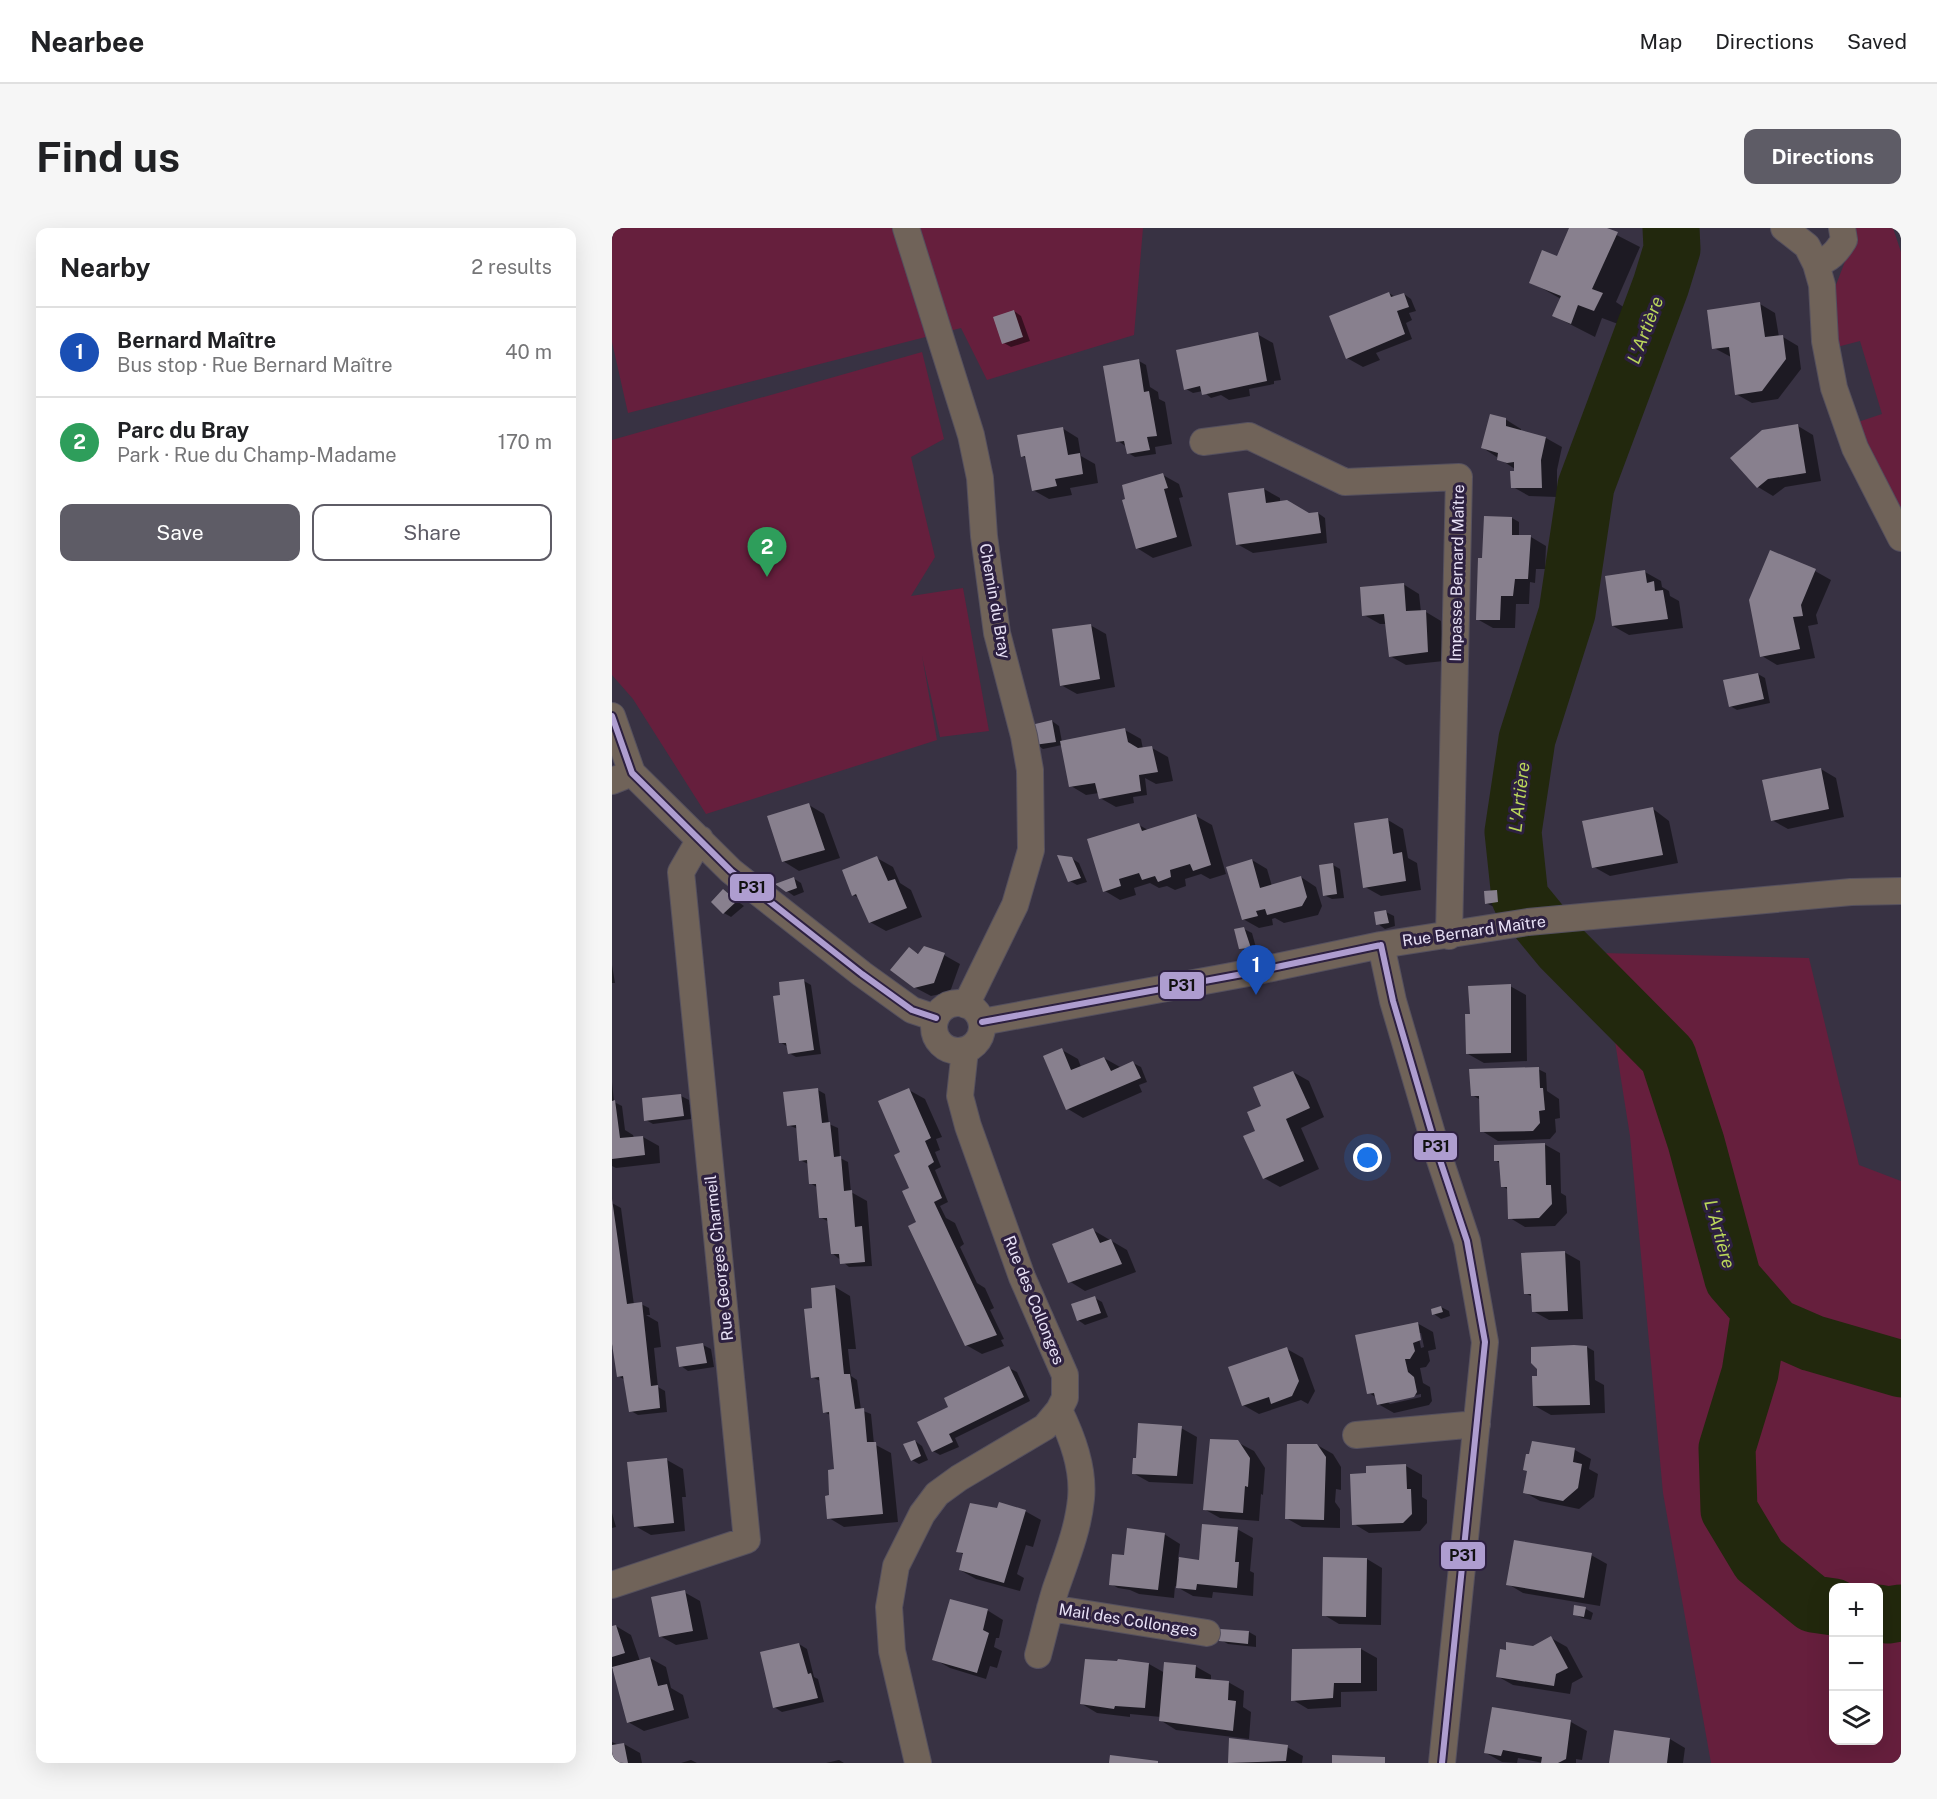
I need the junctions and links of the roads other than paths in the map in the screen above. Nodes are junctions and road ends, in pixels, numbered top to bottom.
1 (906, 228) edge
2 (1842, 228) edge
3 (1792, 230) edge
4 (1816, 264) junction
5 (1203, 442) dead end
6 (1901, 538) edge
7 (612, 716) edge
8 (622, 777) edge
9 (700, 839) junction
10 (1901, 891) edge
11 (1449, 936) junction
12 (1381, 945) junction
13 (974, 1013) junction
14 (936, 1018) junction
15 (965, 1050) junction
16 (1059, 1410) junction
17 (1477, 1424) junction
18 (1356, 1435) dead end
19 (612, 1585) edge
20 (1050, 1608) junction
21 (1206, 1633) dead end
22 (1038, 1655) dead end
23 (918, 1763) edge
24 (1442, 1763) edge

1 - 13 street, Chemin du Bray
2 - 4 street
3 - 4 street
4 - 6 street
5 - 11 street, Impasse Bernard Maître
7 - 8 street
8 - 9 street
9 - 14 street
9 - 19 street, Rue Georges Charmeil
10 - 11 street, Rue Bernard Maître
11 - 12 street, Rue Bernard Maître
12 - 13 street, Rue Bernard Maître
12 - 17 street
13 - 14 street
13 - 15 street
14 - 15 street
15 - 16 street, Rue des Collonges
16 - 20 street, Mail des Collonges
16 - 23 street
17 - 18 street
17 - 24 street
20 - 21 street, Mail des Collonges
20 - 22 street, Mail des Collonges

